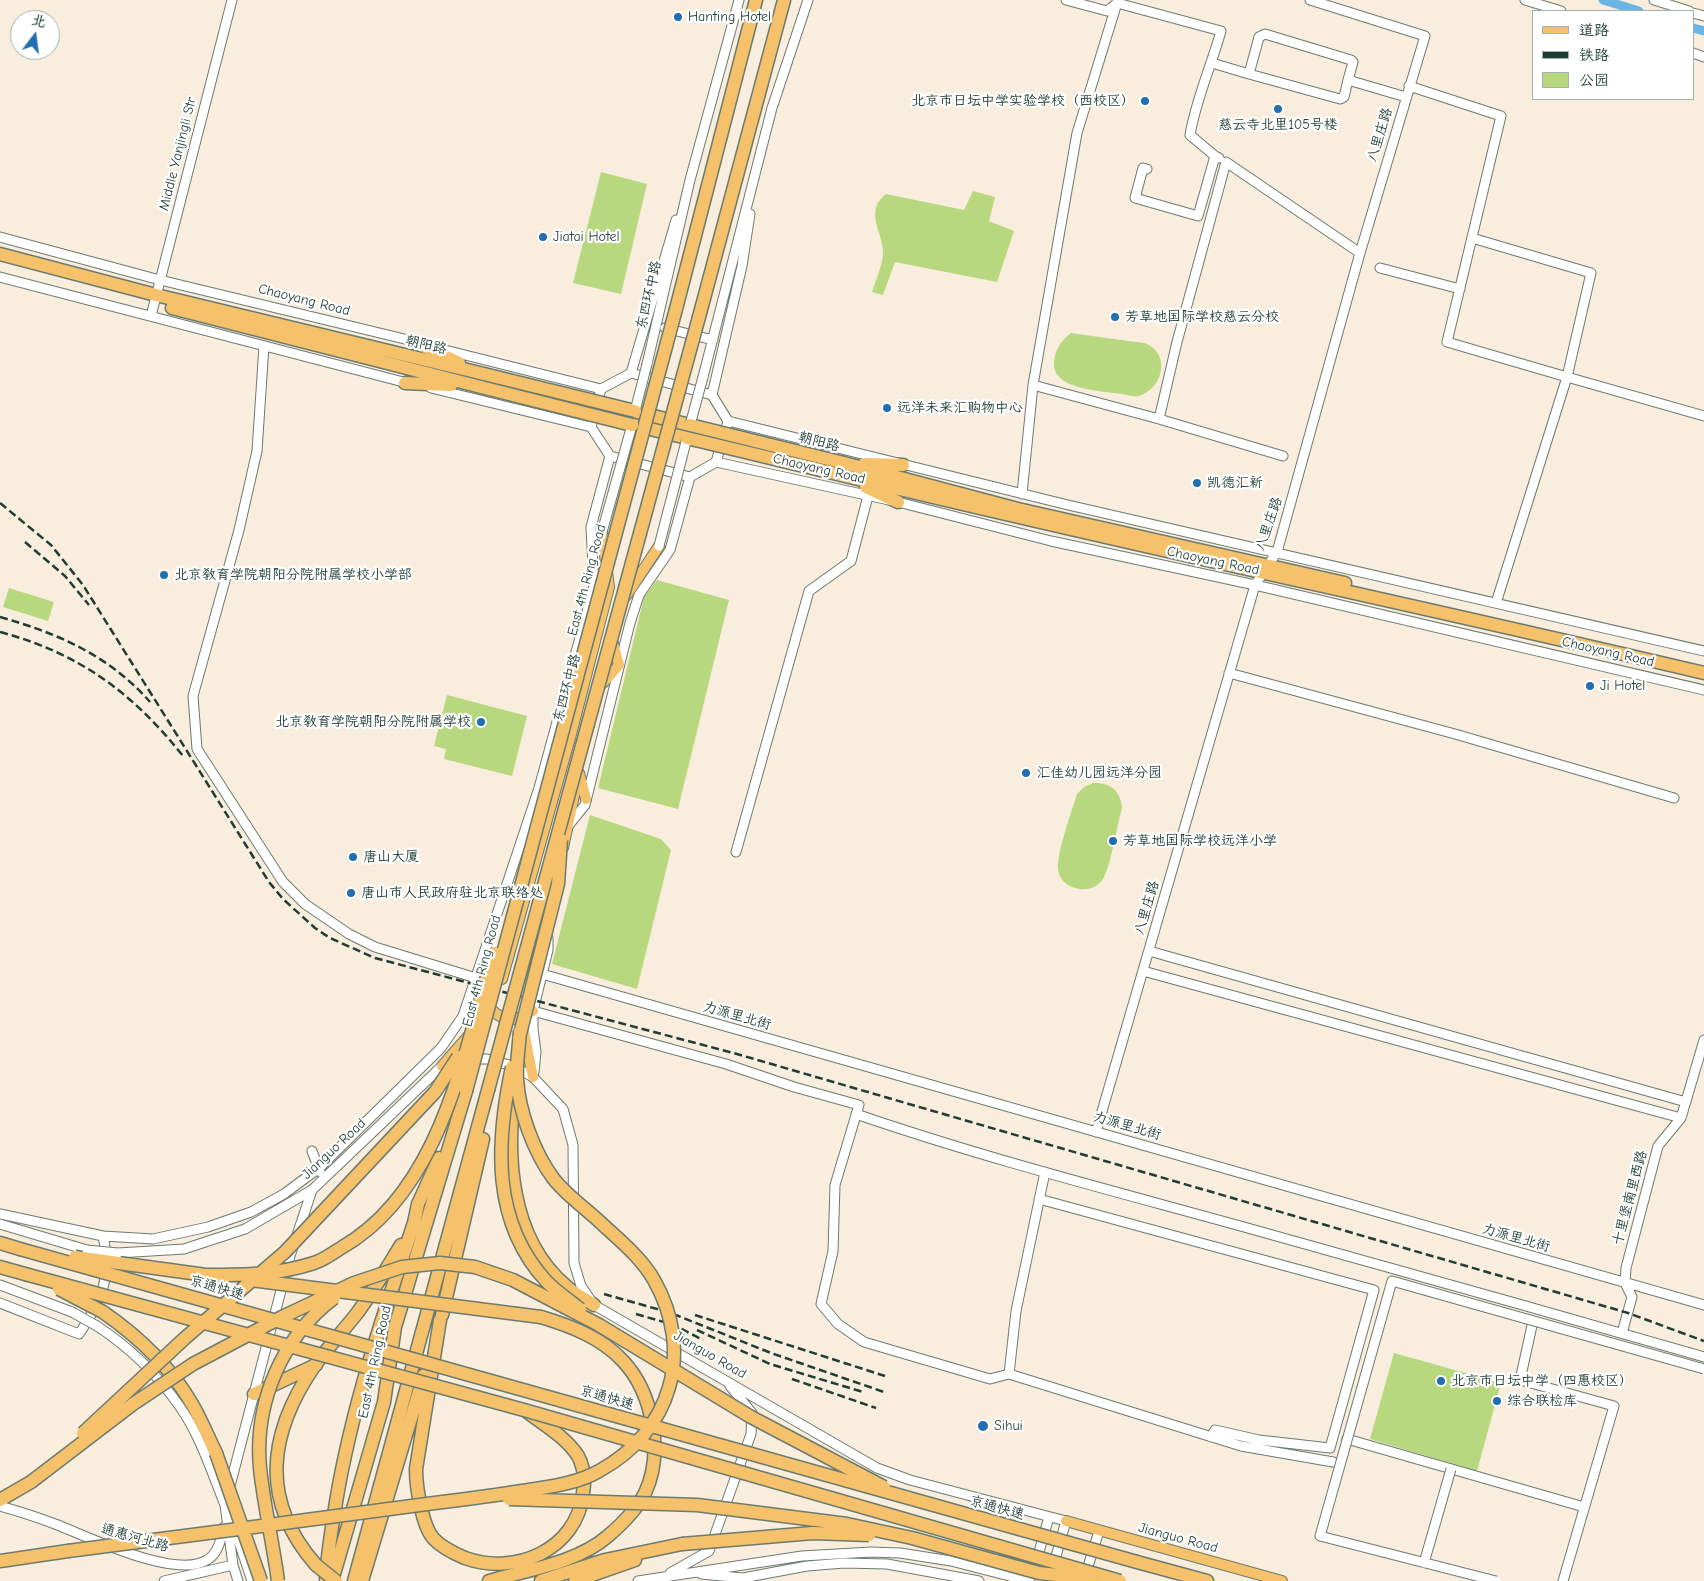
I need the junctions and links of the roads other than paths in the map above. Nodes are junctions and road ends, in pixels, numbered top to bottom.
1 (232, 0) edge
2 (740, 0) edge
3 (756, 0) edge
4 (784, 0) edge
5 (808, 0) edge
6 (1066, 0) edge
7 (1310, 0) edge
8 (1525, 0) edge
9 (1654, 0) edge
10 (1117, 3) junction
11 (1558, 10) edge
12 (1685, 10) edge
13 (1212, 63) junction
14 (1249, 74) junction
15 (1348, 80) junction
16 (1409, 86) junction
17 (1406, 97) junction
18 (1215, 156) junction
19 (759, 159) junction
20 (1226, 162) junction
21 (1147, 169) dead end
22 (690, 180) junction
23 (0, 237) edge
24 (1472, 238) junction
25 (1360, 253) junction
26 (0, 254) edge
27 (0, 263) edge
28 (1380, 268) dead end
29 (0, 277) edge
30 (160, 280) junction
31 (1460, 289) junction
32 (154, 305) junction
33 (658, 326) junction
34 (712, 340) junction
35 (413, 341) junction
36 (264, 346) junction
37 (631, 373) junction
38 (1567, 377) junction
39 (483, 380) junction
40 (405, 383) junction
41 (1033, 385) junction
42 (601, 389) junction
43 (712, 395) junction
44 (635, 411) junction
45 (1704, 416) edge
46 (1159, 419) junction
47 (728, 420) junction
48 (632, 425) junction
49 (690, 425) junction
50 (591, 428) junction
51 (687, 438) junction
52 (610, 456) junction
53 (1282, 456) dead end
54 (716, 462) junction
55 (903, 465) junction
56 (843, 469) junction
57 (690, 477) junction
58 (1022, 494) junction
59 (868, 496) junction
60 (898, 502) junction
61 (602, 532) joint
62 (659, 546) joint
63 (1277, 552) junction
64 (1265, 569) junction
65 (1255, 585) junction
66 (1496, 603) junction
67 (614, 643) junction
68 (1704, 651) edge
69 (1704, 664) edge
70 (619, 666) junction
71 (1229, 673) junction
72 (1704, 673) edge
73 (603, 683) junction
74 (1704, 690) edge
75 (578, 773) junction
76 (1674, 798) dead end
77 (586, 799) junction
78 (542, 805) junction
79 (563, 810) junction
80 (568, 826) junction
81 (736, 852) dead end
82 (546, 914) junction
83 (517, 925) junction
84 (542, 931) junction
85 (1149, 951) junction
86 (1143, 971) junction
87 (542, 974) junction
88 (476, 978) junction
89 (492, 1010) junction
90 (533, 1011) junction
91 (521, 1018) junction
92 (520, 1031) junction
93 (468, 1038) junction
94 (1704, 1040) edge
95 (442, 1066) junction
96 (533, 1078) junction
97 (517, 1080) junction
98 (488, 1090) junction
99 (1686, 1102) junction
100 (856, 1114) junction
101 (458, 1117) junction
102 (1681, 1118) junction
103 (1096, 1132) junction
104 (312, 1151) dead end
105 (319, 1168) junction
106 (1045, 1172) junction
107 (322, 1180) junction
108 (312, 1190) junction
109 (1039, 1199) junction
110 (0, 1214) edge
111 (414, 1223) junction
112 (0, 1224) edge
113 (103, 1236) junction
114 (0, 1243) edge
115 (20, 1249) junction
116 (0, 1267) edge
117 (24, 1274) junction
118 (206, 1275) junction
119 (354, 1283) junction
120 (1625, 1283) junction
121 (0, 1285) edge
122 (0, 1303) edge
123 (594, 1305) junction
124 (1704, 1305) edge
125 (440, 1320) junction
126 (1534, 1321) junction
127 (599, 1325) junction
128 (1622, 1333) junction
129 (1704, 1357) edge
130 (316, 1365) junction
131 (1704, 1369) edge
132 (1009, 1374) junction
133 (716, 1375) junction
134 (254, 1394) junction
135 (524, 1410) junction
136 (1212, 1437) junction
137 (1347, 1439) junction
138 (1333, 1462) dead end
139 (1451, 1469) junction
140 (30, 1482) junction
141 (472, 1498) junction
142 (906, 1498) junction
143 (0, 1500) edge
144 (225, 1505) junction
145 (0, 1506) edge
146 (1584, 1507) junction
147 (1049, 1517) junction
148 (1066, 1521) junction
149 (1099, 1531) junction
150 (912, 1538) junction
151 (682, 1544) junction
152 (0, 1561) edge
153 (542, 1561) junction
154 (1424, 1563) junction
155 (233, 1565) junction
156 (694, 1573) junction
157 (665, 1575) junction
158 (1011, 1576) junction
159 (743, 1579) edge
160 (164, 1581) edge
161 (238, 1581) edge
162 (252, 1581) edge
163 (261, 1581) edge
164 (278, 1581) edge
165 (326, 1581) edge
166 (332, 1581) edge
167 (336, 1581) edge
168 (354, 1581) edge
169 (362, 1581) edge
170 (489, 1581) edge
171 (542, 1581) edge
172 (575, 1581) edge
173 (638, 1581) edge
174 (979, 1581) edge
175 (1002, 1581) edge
176 (1030, 1581) edge
177 (1049, 1581) edge
178 (1084, 1581) edge
179 (1106, 1581) edge
180 (1120, 1581) edge
181 (1207, 1581) edge
182 (1282, 1581) edge
183 (1496, 1581) edge
184 (1563, 1581) edge

1 - 30 street, Middle Yanjingli Str
2 - 22 street, 东四环中路
3 - 78 highway, East 4th Ring Road, bridge
4 - 79 highway, bridge
5 - 19 street
6 - 10 street
7 - 16 street, 八里庄路
8 - 11 street
9 - 12 street
10 - 13 street
10 - 41 street
13 - 14 street
13 - 18 street
14 - 15 street
14 - 15 street
15 - 17 street
16 - 17 street, 八里庄路
16 - 24 street
17 - 25 street, 八里庄路
18 - 20 street
18 - 21 street
19 - 34 street
19 - 43 street
20 - 25 street
20 - 46 street
22 - 33 street, 东四环中路
22 - 37 street, 东四环中路
23 - 30 street, Chaoyang Road
24 - 31 street
24 - 38 street
25 - 63 street, 八里庄路
26 - 32 highway, 朝阳路
27 - 32 highway, 朝阳路
28 - 31 street
29 - 32 street
30 - 32 street, Middle Yanjingli Str
30 - 35 street, Chaoyang Road
31 - 38 street
32 - 36 street
32 - 39 highway, 朝阳路
33 - 34 street
33 - 44 street, 东四环中路, bridge
34 - 49 street, bridge
35 - 39 highway
35 - 42 street, Chaoyang Road
36 - 40 street
36 - 88 street
37 - 42 street
37 - 43 street
38 - 45 street
38 - 66 street
39 - 40 highway
39 - 44 highway, 朝阳路, bridge
39 - 48 highway, 朝阳路, bridge
40 - 50 street
41 - 46 street
41 - 58 street
42 - 50 street
43 - 47 street
44 - 48 street, 东四环中路, bridge
44 - 49 highway, 朝阳路, bridge
46 - 53 street
47 - 54 street
47 - 55 street, Chaoyang Road
48 - 51 highway, 朝阳路, bridge
48 - 61 street, 东四环中路, bridge
49 - 51 street, bridge
49 - 56 highway, 朝阳路, bridge
50 - 52 street
51 - 56 highway, 朝阳路, bridge
51 - 62 street, bridge
52 - 57 street
52 - 88 street, 东四环中路
54 - 57 street
54 - 59 street, Chaoyang Road
55 - 56 highway
55 - 58 street, Chaoyang Road
56 - 60 highway
56 - 64 highway, Chaoyang Road
57 - 70 street
58 - 63 street, Chaoyang Road
59 - 60 street, Chaoyang Road
59 - 81 street
60 - 65 street, Chaoyang Road
61 - 83 main road, 东四环中路
62 - 67 main road
63 - 64 street, 八里庄路
63 - 66 street, Chaoyang Road
64 - 65 street, 八里庄路
64 - 69 highway, Chaoyang Road
64 - 72 highway, Chaoyang Road
65 - 71 street, 八里庄路
65 - 74 street, Chaoyang Road
66 - 68 street, Chaoyang Road
67 - 70 main road
67 - 73 main road
70 - 73 main road
70 - 77 street
71 - 76 street
71 - 85 street, 八里庄路
73 - 75 main road
75 - 77 main road
75 - 80 main road
77 - 80 street
78 - 93 highway, bridge
78 - 101 highway, East 4th Ring Road, bridge
79 - 92 highway, bridge
79 - 98 highway, bridge
80 - 82 main road
82 - 84 main road
82 - 87 street
83 - 84 main road
83 - 89 main road, 东四环中路
84 - 91 main road
85 - 86 street, 八里庄路
85 - 99 street
86 - 102 street
86 - 103 street, 八里庄路
87 - 90 street
87 - 103 street, 力源里北街
88 - 105 street, 东四环中路
89 - 91 main road
89 - 95 main road, 东四环中路
90 - 91 main road
90 - 96 street
90 - 100 street
91 - 96 main road
92 - 97 highway, bridge
92 - 127 highway, bridge
93 - 118 highway, bridge
93 - 140 highway, bridge
94 - 99 street, 十里堡南里西路
95 - 96 street, Jianguo Road
95 - 107 street, Jianguo Road
96 - 123 street, Jianguo Road
97 - 123 highway, bridge
97 - 141 highway, bridge
98 - 125 highway
98 - 168 highway
99 - 102 street, 十里堡南里西路
100 - 106 street
100 - 132 street
101 - 111 highway
101 - 166 highway, East 4th Ring Road
102 - 120 street, 十里堡南里西路
103 - 120 street, 力源里北街
104 - 105 street
105 - 107 street
105 - 113 street, 东四环中路
106 - 109 street
106 - 128 street
107 - 108 street, Jianguo Road
108 - 112 street, Jianguo Road, bridge
108 - 134 street
109 - 132 street
109 - 136 street
110 - 113 street, 东四环中路
111 - 130 highway
111 - 165 highway
113 - 122 street
114 - 115 highway, 京通快速
115 - 118 highway, bridge
115 - 142 highway, 京通快速, bridge
116 - 117 highway
117 - 135 highway, bridge
117 - 163 highway, bridge
118 - 153 highway, bridge
119 - 127 highway, bridge
119 - 140 highway, bridge
119 - 164 highway, bridge
120 - 124 street, 力源里北街
120 - 128 street, 十里堡南里西路
121 - 144 street, bridge
123 - 133 street, Jianguo Road
125 - 153 highway
125 - 169 highway
126 - 131 street, bridge
126 - 137 street, bridge
126 - 146 street
127 - 142 highway, bridge
128 - 129 street
130 - 134 highway
130 - 167 highway, bridge
132 - 136 street
133 - 147 street, Jianguo Road
133 - 157 street
134 - 144 street
135 - 153 highway
135 - 180 highway, bridge
136 - 138 street
137 - 139 street
137 - 154 street, bridge
139 - 146 street
139 - 154 street, bridge
140 - 143 highway
141 - 150 highway, bridge
141 - 152 highway, bridge
142 - 181 highway, 京通快速, bridge
144 - 145 street, 通惠河北路
144 - 155 street
144 - 162 street
146 - 184 street
147 - 148 street
147 - 176 street
148 - 149 main road, Jianguo Road
148 - 177 street
149 - 178 street
149 - 182 main road, Jianguo Road
150 - 151 highway, bridge
150 - 179 highway, bridge
151 - 171 highway
151 - 172 highway
153 - 170 highway
154 - 183 street, bridge
155 - 160 street
155 - 161 street
156 - 157 street
156 - 158 street
156 - 159 street
157 - 173 street
158 - 175 street
158 - 176 street
159 - 174 street

